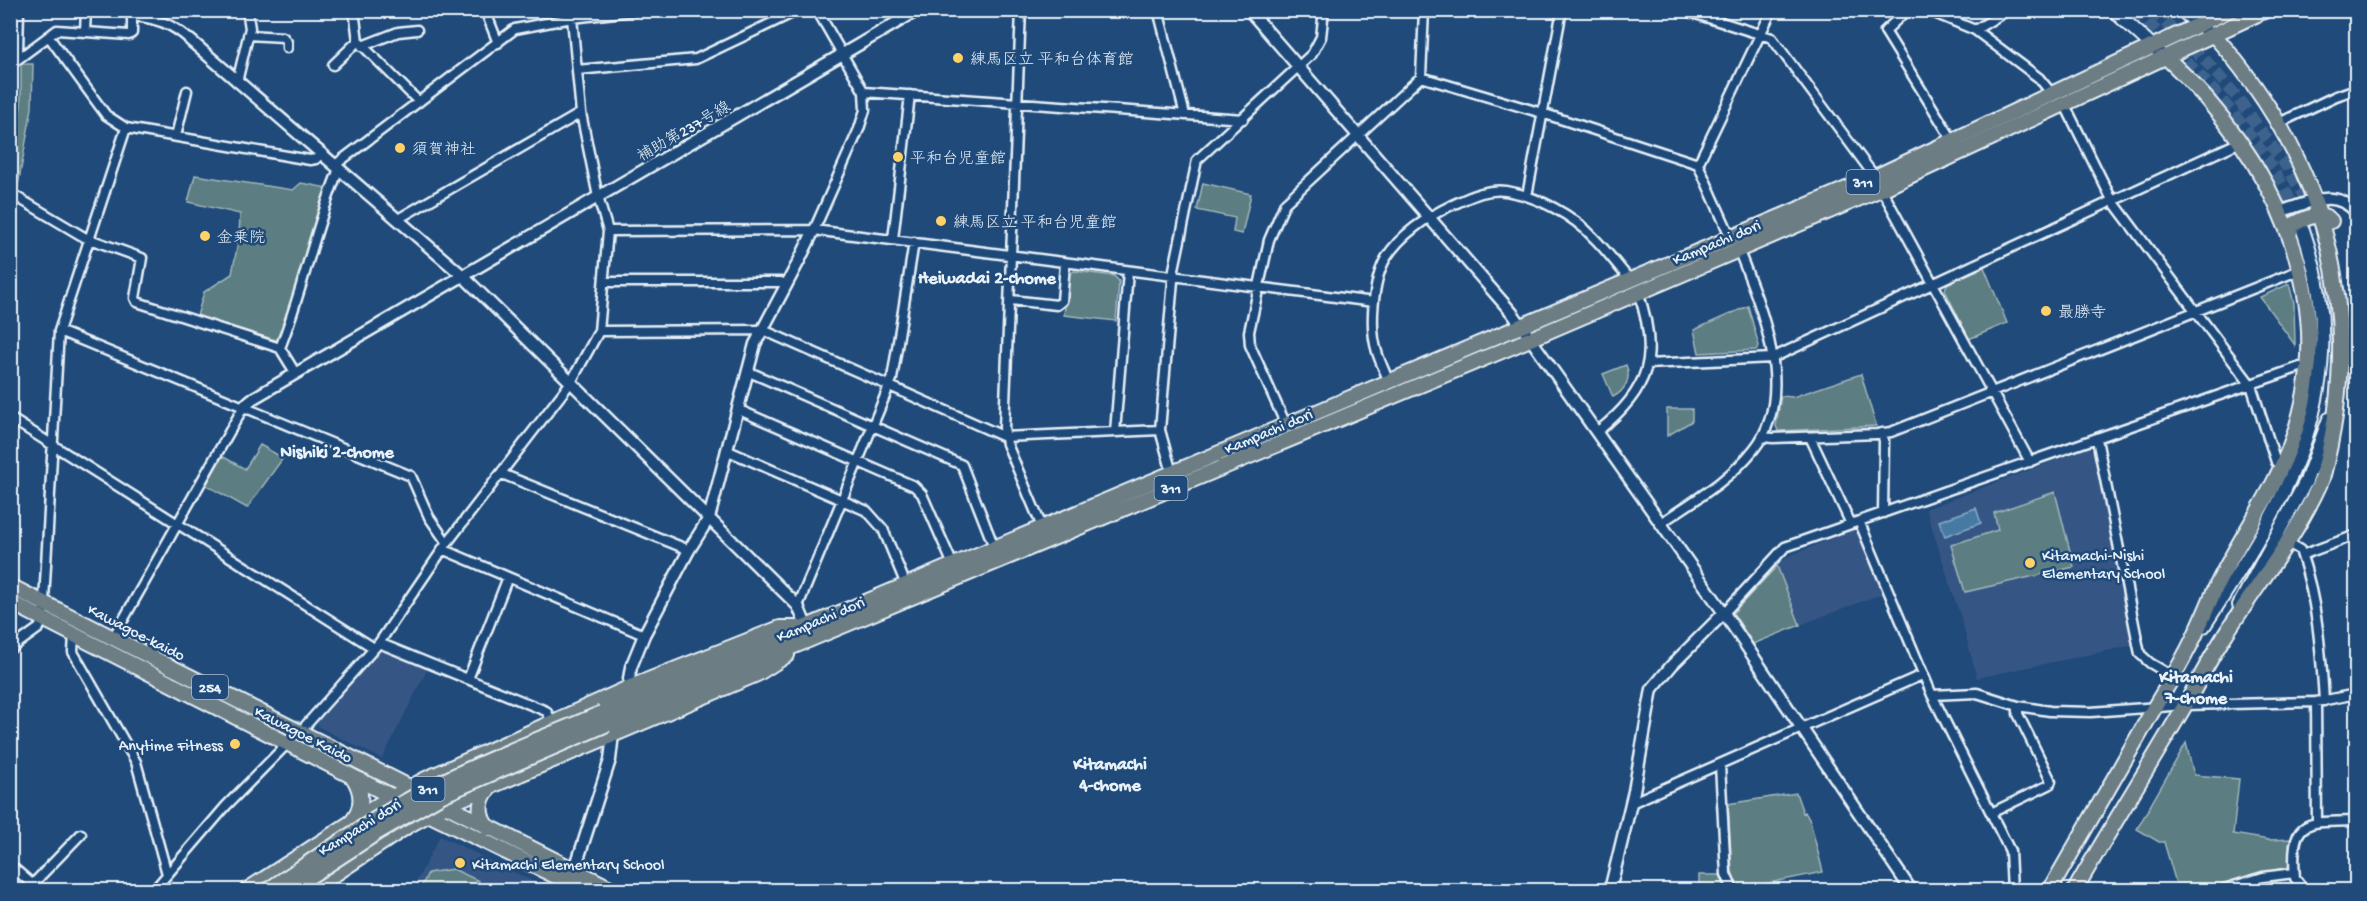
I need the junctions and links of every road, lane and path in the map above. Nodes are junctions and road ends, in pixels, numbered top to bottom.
1 (19, 10) edge
2 (86, 10) edge
3 (247, 10) edge
4 (354, 10) edge
5 (485, 10) edge
6 (641, 10) edge
7 (798, 10) edge
8 (816, 10) edge
9 (918, 10) edge
10 (1158, 10) edge
11 (1249, 10) edge
12 (1324, 10) edge
13 (1424, 10) edge
14 (1562, 10) edge
15 (1683, 10) edge
16 (1772, 10) edge
17 (1907, 10) edge
18 (1927, 10) edge
19 (2008, 10) edge
20 (2113, 10) edge
21 (2181, 10) edge
22 (2230, 10) edge
23 (2266, 10) edge
24 (1023, 11) edge
25 (132, 13) edge
26 (571, 14) edge
27 (2198, 25) junction
28 (417, 30) dead end
29 (1975, 30) junction
30 (84, 32) junction
31 (1761, 33) junction
32 (248, 35) junction
33 (2214, 35) junction
34 (49, 36) junction
35 (190, 40) joint
36 (498, 43) junction
37 (360, 44) junction
38 (287, 48) dead end
39 (2152, 48) junction
40 (18, 55) edge
41 (842, 55) junction
42 (2167, 58) junction
43 (10, 65) edge
44 (333, 65) dead end
45 (1298, 66) junction
46 (577, 70) junction
47 (1421, 77) junction
48 (237, 82) junction
49 (2356, 89) edge
50 (187, 92) dead end
51 (864, 92) junction
52 (910, 95) junction
53 (2053, 95) junction
54 (418, 102) junction
55 (1018, 104) junction
56 (2065, 105) junction
57 (581, 113) junction
58 (1542, 113) junction
59 (1185, 115) junction
60 (1243, 119) junction
61 (2281, 122) junction
62 (126, 128) junction
63 (1357, 134) junction
64 (176, 136) junction
65 (1953, 141) junction
66 (2240, 142) junction
67 (321, 154) junction
68 (1698, 164) junction
69 (337, 167) junction
70 (1878, 183) junction
71 (10, 193) edge
72 (1527, 196) junction
73 (598, 197) junction
74 (2321, 198) junction
75 (2112, 200) junction
76 (2281, 211) junction
77 (2356, 213) edge
78 (1429, 217) junction
79 (398, 219) junction
80 (2324, 223) junction
81 (814, 230) junction
82 (2303, 230) tunnel mouth
83 (608, 231) junction
84 (2289, 234) junction
85 (893, 239) junction
86 (90, 240) junction
87 (914, 242) junction
88 (1734, 243) junction
89 (1012, 256) junction
90 (1065, 264) junction
91 (2300, 270) junction
92 (1128, 272) junction
93 (463, 276) junction
94 (1173, 278) junction
95 (604, 282) junction
96 (1934, 283) junction
97 (787, 285) junction
98 (1634, 286) junction
99 (1258, 289) junction
100 (1011, 300) junction
101 (1374, 303) junction
102 (2197, 312) junction
103 (1522, 326) junction
104 (763, 330) junction
105 (59, 331) junction
106 (599, 331) junction
107 (1531, 338) junction
108 (2355, 346) edge
109 (280, 348) junction
110 (1772, 358) junction
111 (1647, 364) junction
112 (2308, 368) junction
113 (747, 371) junction
114 (296, 374) junction
115 (571, 382) junction
116 (1389, 382) junction
117 (2250, 385) junction
118 (890, 387) junction
119 (1993, 392) junction
120 (244, 406) junction
121 (737, 409) junction
122 (10, 418) edge
123 (1286, 425) junction
124 (873, 427) junction
125 (1160, 430) junction
126 (1598, 431) junction
127 (1115, 432) junction
128 (1882, 434) junction
129 (1005, 437) junction
130 (1762, 437) junction
131 (1810, 437) junction
132 (2097, 439) junction
133 (52, 445) junction
134 (726, 450) junction
135 (858, 462) junction
136 (2030, 462) junction
137 (2282, 465) junction
138 (1172, 473) junction
139 (502, 474) junction
140 (843, 500) junction
141 (1883, 513) junction
142 (709, 518) junction
143 (1855, 522) junction
144 (1661, 523) junction
145 (178, 524) junction
146 (1042, 527) junction
147 (2356, 535) edge
148 (2288, 543) junction
149 (444, 546) junction
150 (994, 547) junction
151 (689, 550) junction
152 (2302, 555) junction
153 (953, 565) junction
154 (508, 577) junction
155 (906, 585) junction
156 (10, 586) edge
157 (10, 602) edge
158 (44, 603) junction
159 (798, 606) junction
160 (1724, 613) junction
161 (43, 618) junction
162 (810, 633) junction
163 (74, 635) junction
164 (644, 635) junction
165 (2225, 635) junction
166 (112, 638) junction
167 (376, 645) junction
168 (10, 649) edge
169 (2188, 651) junction
170 (1922, 675) junction
171 (2174, 677) junction
172 (468, 679) junction
173 (633, 686) junction
174 (2356, 694) edge
175 (1932, 695) junction
176 (2320, 701) junction
177 (2185, 705) junction
178 (2018, 706) junction
179 (2155, 707) junction
180 (552, 721) junction
181 (607, 724) junction
182 (1802, 729) junction
183 (299, 733) junction
184 (287, 744) junction
185 (500, 744) junction
186 (1720, 765) junction
187 (518, 774) junction
188 (353, 777) junction
189 (494, 784) junction
190 (409, 788) junction
191 (393, 796) junction
192 (1631, 803) junction
193 (444, 806) junction
194 (430, 813) junction
195 (1991, 813) junction
196 (2356, 821) edge
197 (352, 822) junction
198 (2317, 822) junction
199 (488, 828) junction
200 (81, 834) dead end
201 (332, 835) junction
202 (351, 864) junction
203 (10, 865) edge
204 (2294, 873) junction
205 (166, 874) junction
206 (572, 882) edge
207 (33, 888) edge
208 (154, 891) edge
209 (248, 891) edge
210 (268, 891) edge
211 (289, 891) edge
212 (311, 891) edge
213 (584, 891) edge
214 (614, 891) edge
215 (1610, 891) edge
216 (1733, 891) edge
217 (1911, 891) edge
218 (2012, 891) edge
219 (2050, 891) edge
220 (2075, 891) edge
221 (2221, 891) edge
222 (2304, 891) edge

1 - 40 street
2 - 30 street
3 - 32 street
4 - 37 street
5 - 36 street
6 - 26 street
7 - 46 street
8 - 41 street
9 - 41 street, 補助第237号線
10 - 59 street
11 - 45 street
12 - 45 street
13 - 47 street
14 - 58 street
15 - 31 street
16 - 31 street
17 - 65 street
18 - 29 street
19 - 29 street
20 - 39 main road
21 - 27 main road
22 - 27 main road, Kampachi dori / 311
23 - 33 main road, Kampachi dori / 311
24 - 55 street
25 - 30 street
25 - 35 street
26 - 36 street
26 - 46 street
27 - 33 main road
27 - 39 main road, Kampachi dori / 311
28 - 37 street
29 - 53 street
30 - 34 street
31 - 68 street
31 - 70 street
32 - 38 street
32 - 48 street
33 - 42 main road, Kampachi dori / 311
33 - 61 main road
34 - 40 street
34 - 62 street
35 - 48 street
36 - 54 street
37 - 44 street
37 - 54 street
39 - 42 main road
39 - 53 main road, Kampachi dori / 311
40 - 43 street
41 - 51 street
41 - 73 street, 補助第237号線
42 - 56 main road, Kampachi dori / 311
42 - 66 main road
45 - 60 street
45 - 63 street
46 - 57 street
47 - 58 street
47 - 63 street
48 - 67 street
49 - 61 street
50 - 64 street
51 - 52 street
51 - 81 street
52 - 55 street
52 - 85 street
53 - 65 main road, Kampachi dori / 311
54 - 69 street
55 - 59 street
55 - 89 street
56 - 70 main road, Kampachi dori / 311
56 - 75 street
57 - 73 street
57 - 79 street
58 - 68 street
58 - 72 street
59 - 60 street
60 - 94 street
61 - 74 main road
62 - 64 street
62 - 86 street
63 - 78 street
63 - 99 street
64 - 67 street
65 - 70 main road, Kampachi dori / 311
66 - 75 street
66 - 76 main road
67 - 69 street
68 - 88 street
69 - 79 street
69 - 109 street
70 - 88 main road, Kampachi dori / 311
70 - 96 street
71 - 86 street
72 - 78 street
72 - 98 street
73 - 83 street
73 - 93 street, 補助第237号線
74 - 76 street
74 - 77 street
74 - 80 main road
75 - 96 street
75 - 102 street
76 - 84 main road
78 - 101 street
78 - 103 street
79 - 93 street
80 - 84 main road
80 - 108 main road
80 - 165 main road
81 - 83 street
81 - 85 street
81 - 97 street
82 - 169 main road
83 - 95 street
84 - 91 main road
85 - 87 street
86 - 105 street
86 - 109 street
87 - 89 street
87 - 118 street
88 - 98 main road, Kampachi dori / 311
88 - 110 street
89 - 90 street
89 - 100 street
90 - 92 street
90 - 100 street
91 - 102 street
91 - 112 main road
92 - 94 street
92 - 127 street
93 - 114 street, 補助第237号線
93 - 115 street
94 - 99 street
94 - 125 street
95 - 97 street
95 - 106 street
96 - 110 street
96 - 119 street
97 - 104 street
98 - 103 main road, Kampachi dori / 311
98 - 107 main road, Kampachi dori / 311
98 - 111 street
99 - 101 street
99 - 123 street
100 - 129 street
101 - 116 street
102 - 117 street
102 - 119 street
103 - 107 street
103 - 116 main road, Kampachi dori / 311
104 - 106 street
104 - 113 street
104 - 118 street
105 - 120 street
105 - 133 street
106 - 115 street
107 - 126 street
107 - 162 main road, Kampachi dori / 311
108 - 148 main road
109 - 114 street
110 - 111 street
110 - 130 street
111 - 126 street
112 - 117 street
112 - 137 main road
113 - 121 street
113 - 124 street
114 - 120 street, 補助第237号線
115 - 139 street
115 - 142 street
116 - 123 main road, Kampachi dori / 311
117 - 132 street
117 - 137 street
118 - 124 street
118 - 129 street
119 - 128 street
119 - 136 street
120 - 145 street
120 - 149 street
121 - 134 street
121 - 135 street
122 - 133 street
123 - 138 main road, Kampachi dori / 311
124 - 135 street
124 - 150 street
125 - 127 street
125 - 138 street
126 - 144 street
127 - 129 street
128 - 131 street
128 - 141 street
129 - 146 street
130 - 131 street
130 - 144 street
131 - 143 street
132 - 136 street
132 - 171 street
133 - 145 street
133 - 158 street
134 - 140 street
134 - 142 street
135 - 140 street
135 - 153 street
136 - 141 street
137 - 169 main road
138 - 146 main road, Kampachi dori / 311
139 - 149 street
139 - 151 street
140 - 155 street
140 - 159 street
141 - 143 street
142 - 151 street
142 - 159 street
143 - 160 street
143 - 170 street
144 - 160 street
145 - 166 street
145 - 167 street
146 - 150 main road, Kampachi dori / 311
147 - 152 street
148 - 152 street
148 - 165 main road
149 - 154 street
149 - 167 street
150 - 153 main road, Kampachi dori / 311
151 - 164 street
152 - 176 street
153 - 155 main road, Kampachi dori / 311
154 - 164 street
154 - 172 street
155 - 162 main road, Kampachi dori / 311
156 - 158 main road, Kawagoe-kaido / 254
157 - 161 main road, Kawagoe Kaido / 254
158 - 161 street
158 - 166 main road, Kawagoe-kaido / 254
159 - 162 street
160 - 182 street
160 - 192 street
161 - 163 main road, Kawagoe Kaido / 254
161 - 168 street
162 - 173 main road
162 - 181 main road, Kampachi dori / 311
163 - 184 main road, Kawagoe Kaido / 254
163 - 205 street
164 - 173 street
165 - 177 main road
166 - 183 main road, Kawagoe-kaido / 254
167 - 172 street
167 - 183 street
169 - 171 main road
170 - 175 street
170 - 182 street
171 - 179 main road
172 - 180 street
173 - 180 main road
174 - 176 street
175 - 178 street
175 - 195 street
176 - 177 street
176 - 198 street
177 - 179 street
177 - 220 main road
178 - 179 street
178 - 195 street
179 - 219 main road
180 - 185 main road
181 - 187 main road
181 - 206 street
181 - 210 main road, Kampachi dori / 311, bridge
181 - 211 main road, Kampachi dori / 311, bridge
182 - 186 street
182 - 217 street
183 - 190 main road, Kawagoe-kaido / 254
184 - 188 main road, Kawagoe Kaido / 254
184 - 205 street
185 - 187 main road
185 - 190 main road
186 - 192 street
186 - 216 street
187 - 189 main road
188 - 191 main road, Kawagoe Kaido / 254
188 - 197 main road
189 - 193 main road
189 - 199 main road
190 - 191 main road
190 - 193 main road, Kawagoe Kaido / 254
191 - 194 main road, Kawagoe Kaido / 254
191 - 197 main road
192 - 215 street
193 - 194 main road
193 - 199 main road, Kawagoe Kaido / 254
194 - 202 main road
194 - 206 main road, Kawagoe Kaido / 254
195 - 218 street
196 - 198 street
197 - 201 main road
198 - 204 street
199 - 206 main road, Kawagoe Kaido / 254
200 - 207 street
201 - 202 main road
201 - 209 main road
202 - 212 main road
203 - 207 street
204 - 221 street
204 - 222 street
205 - 208 street
206 - 213 main road, Kawagoe Kaido / 254
206 - 214 main road, Kawagoe Kaido / 254

